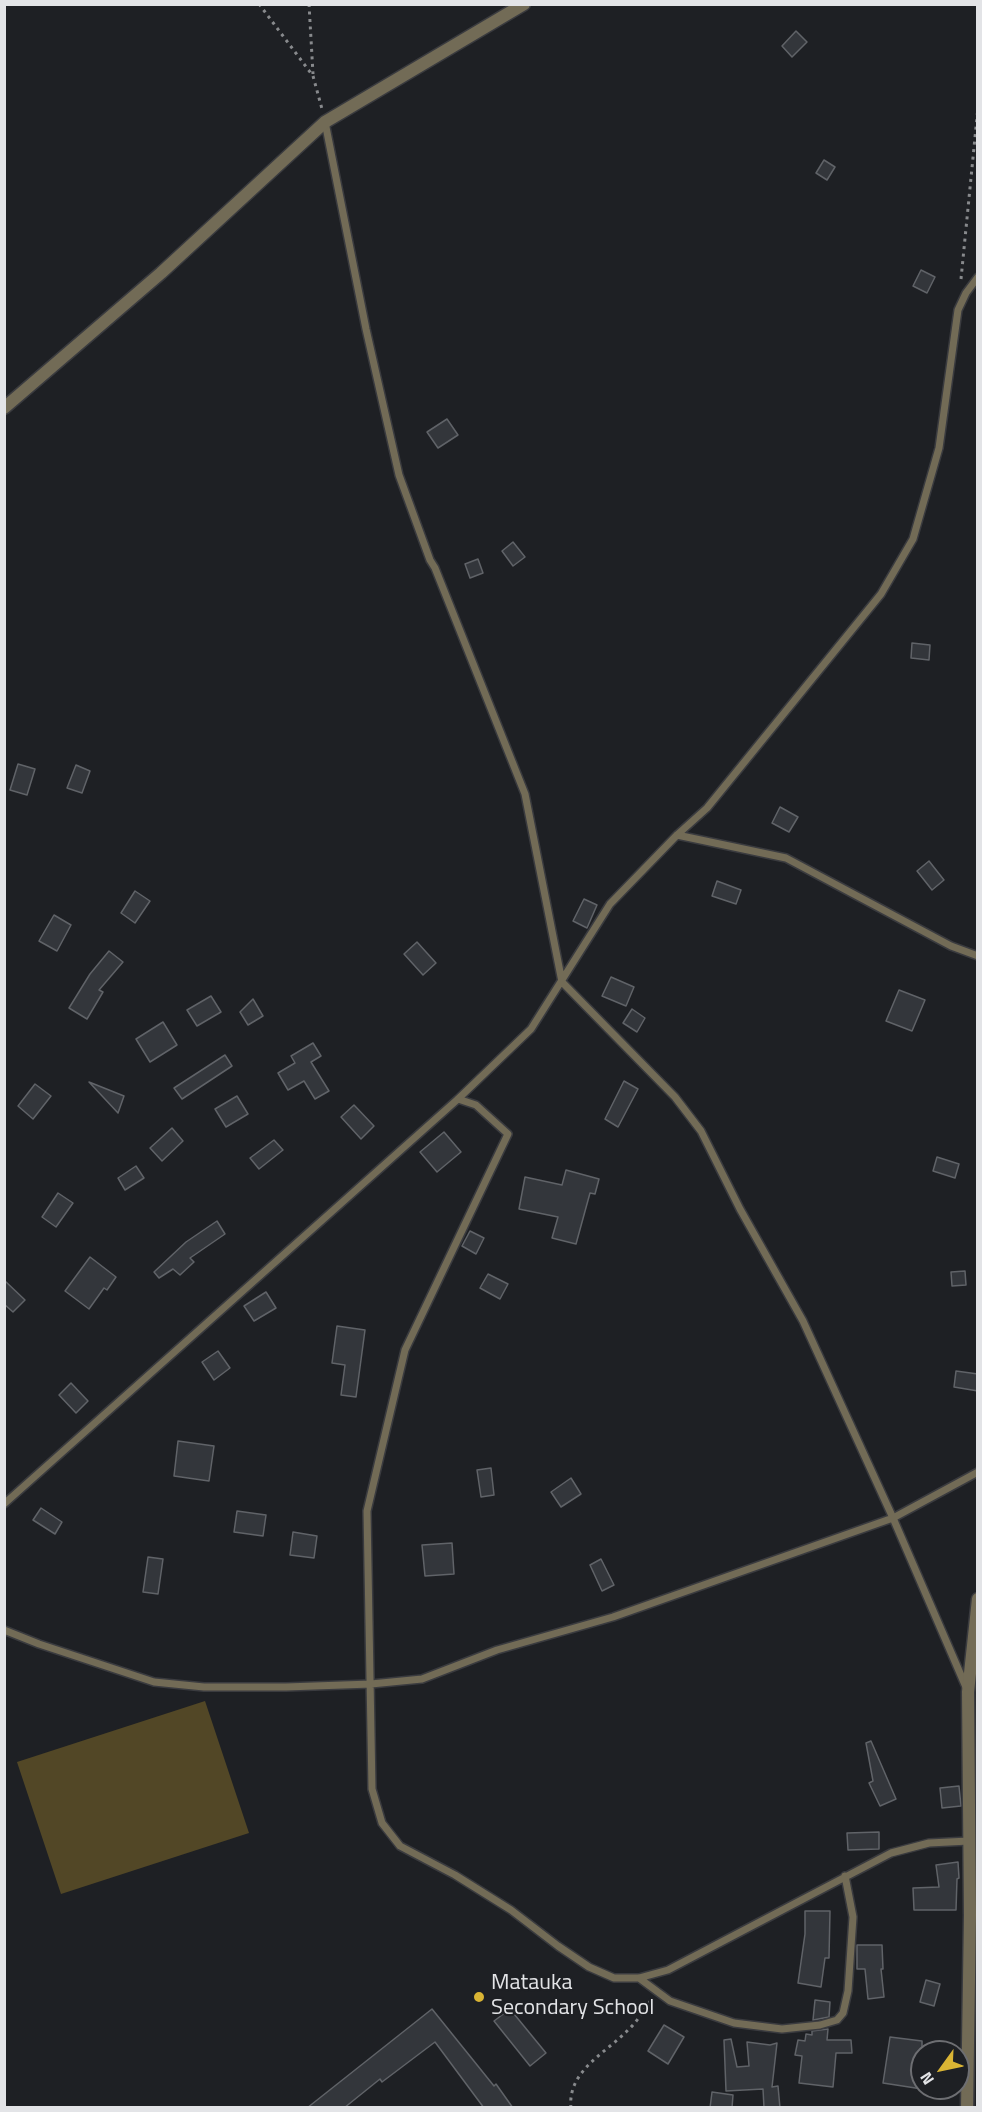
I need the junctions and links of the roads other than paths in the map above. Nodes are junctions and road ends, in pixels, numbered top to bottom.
1 (524, 4) edge
2 (325, 122) junction
3 (978, 277) edge
4 (4, 408) edge
5 (677, 835) junction
6 (978, 956) edge
7 (562, 982) junction
8 (458, 1099) junction
9 (978, 1472) edge
10 (4, 1504) edge
11 (893, 1518) junction
12 (978, 1599) edge
13 (4, 1630) edge
14 (371, 1684) junction
15 (968, 1692) junction
16 (969, 1841) junction
17 (845, 1876) junction
18 (639, 1978) junction
19 (967, 2108) edge

1 - 2 street
2 - 4 street
2 - 7 lane
3 - 5 lane
5 - 6 lane
5 - 7 lane
7 - 8 lane
7 - 11 lane
8 - 10 lane
8 - 14 lane
9 - 11 lane
11 - 14 lane
11 - 15 lane
12 - 15 street
13 - 14 lane
14 - 18 lane
15 - 16 street
16 - 17 lane
16 - 19 street
17 - 18 lane
17 - 18 lane

